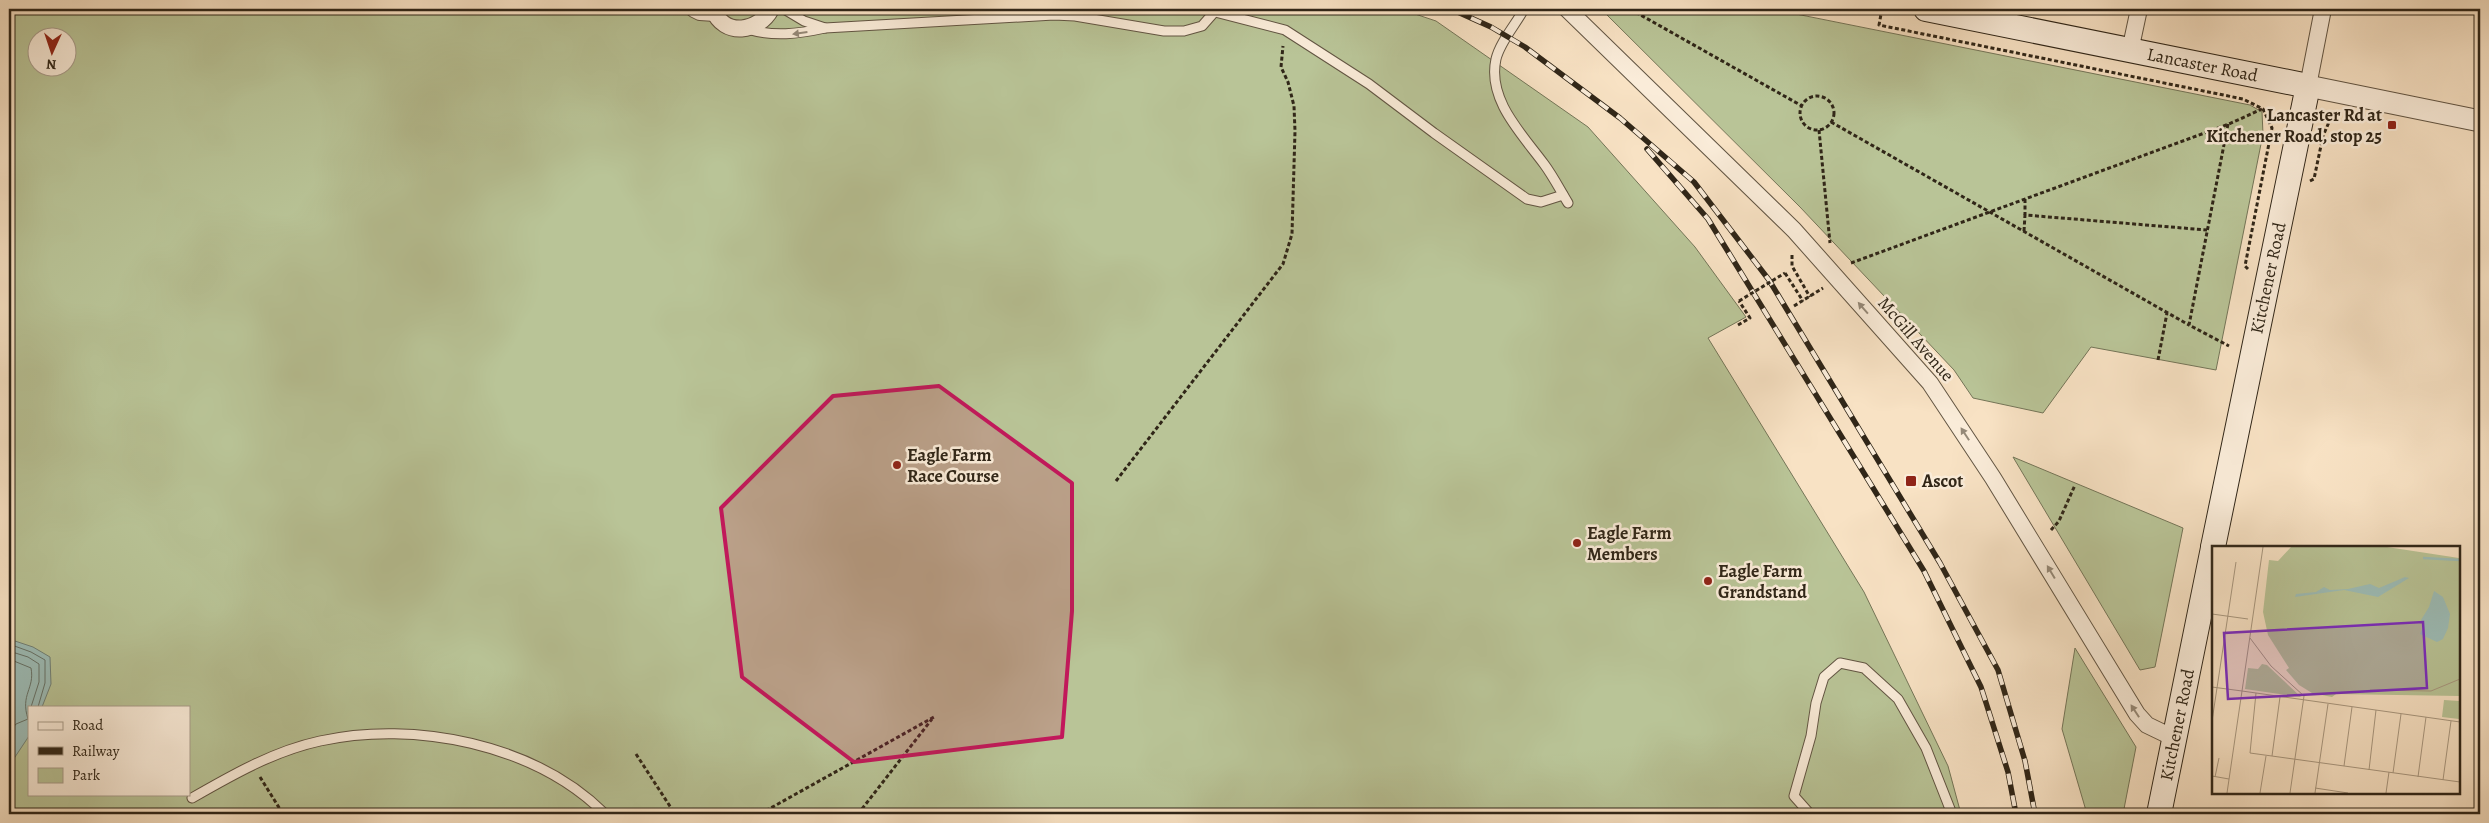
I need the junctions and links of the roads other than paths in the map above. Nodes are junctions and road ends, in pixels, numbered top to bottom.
1 (694, 9) edge
2 (771, 9) edge
3 (784, 9) edge
4 (1524, 9) edge
5 (1567, 9) edge
6 (1926, 9) edge
7 (2139, 9) edge
8 (2323, 9) edge
9 (1216, 10) edge
10 (714, 11) edge
11 (825, 28) junction
12 (747, 29) junction
13 (2130, 51) junction
14 (2308, 86) junction
15 (2480, 121) edge
16 (2213, 546) edge
17 (2212, 552) edge
18 (2174, 738) junction
19 (192, 798) dead end
20 (605, 814) edge
21 (1810, 814) edge
22 (1952, 814) edge
23 (2159, 814) edge

1 - 10 street
2 - 12 street
3 - 11 lane
4 - 9 lane
18 -> 5 street, McGill Avenue
6 - 13 main road, Lancaster Road
7 - 13 street
8 - 14 street, Kitchener Road
9 - 11 lane
10 - 12 street
11 -> 12 lane
13 - 14 main road, Lancaster Road
14 - 15 street, Lancaster Road
14 - 16 main road, Kitchener Road
17 - 18 main road, Kitchener Road
18 - 23 main road, Kitchener Road
19 - 20 lane
21 - 22 lane

